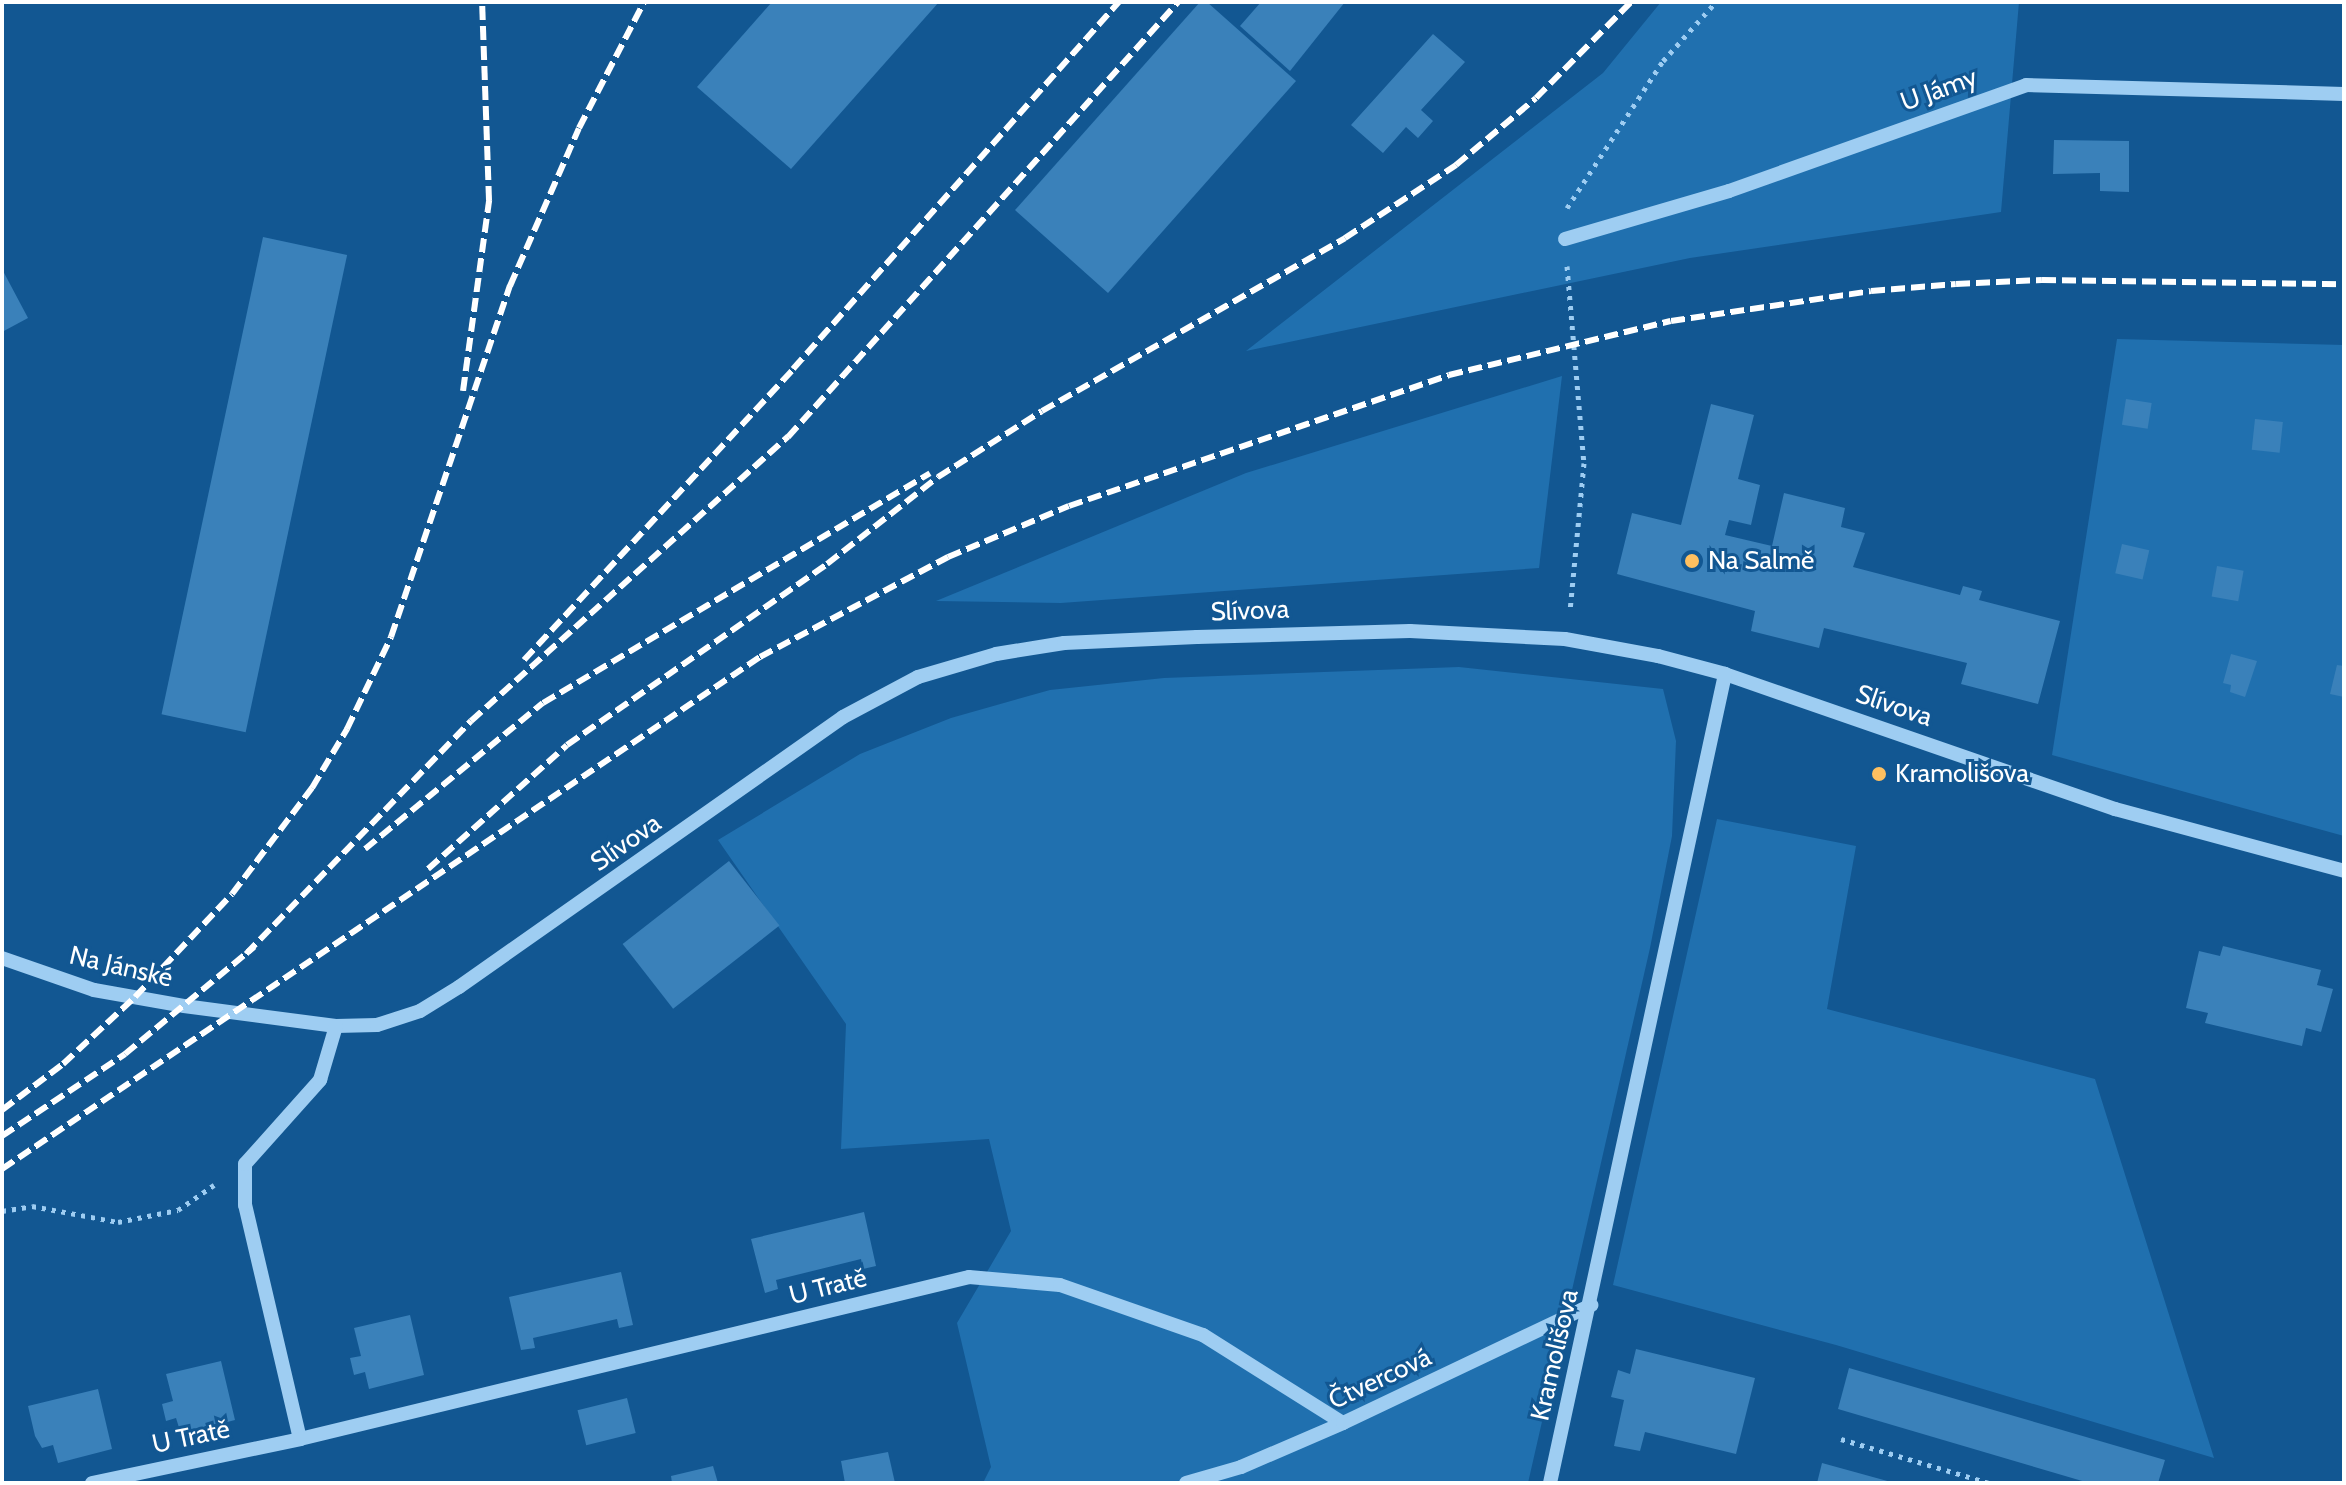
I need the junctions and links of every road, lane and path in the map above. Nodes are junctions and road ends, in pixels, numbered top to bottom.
1 (1716, 2) edge
2 (2344, 94) edge
3 (1565, 239) junction
4 (1565, 639) junction
5 (1725, 674) junction
6 (2344, 871) edge
7 (2, 958) edge
8 (232, 1013) joint
9 (336, 1026) junction
10 (245, 1164) junction
11 (2, 1211) edge
12 (1591, 1305) junction
13 (1343, 1423) junction
14 (300, 1439) junction
15 (1841, 1439) dead end
16 (92, 1483) edge
17 (1186, 1483) edge
18 (1550, 1483) edge
19 (1990, 1483) edge

1 - 3 path
2 - 3 street, U Jámy
3 - 4 path
4 - 5 street, Slívova
4 - 9 street, Slívova
5 - 6 street, Slívova
5 - 12 street, Kramolišova
7 - 8 street, Na Jánské
8 - 9 street, Slívova
9 - 10 street
10 - 11 path
10 - 14 street
12 - 13 street, Čtvercová
12 - 18 street, Kramolišova
13 - 14 street, U Tratě
13 - 17 street, Čtvercová
14 - 16 street, U Tratě
15 - 19 path

